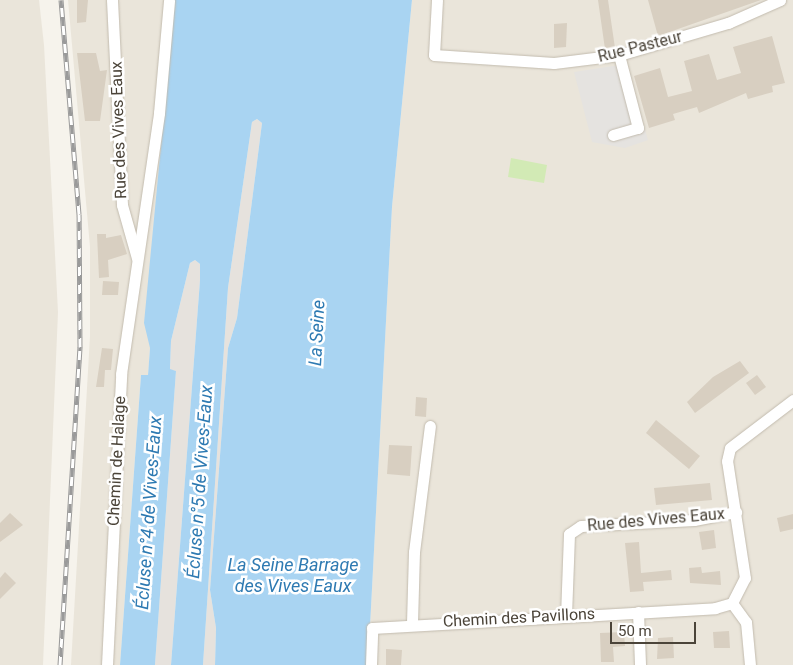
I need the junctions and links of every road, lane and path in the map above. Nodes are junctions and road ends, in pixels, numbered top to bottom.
1 (112, 0) edge
2 (169, 0) edge
3 (437, 0) edge
4 (780, 0) edge
5 (619, 55) junction
6 (612, 135) dead end
7 (137, 258) junction
8 (793, 400) edge
9 (430, 426) dead end
10 (736, 512) junction
11 (732, 603) junction
12 (638, 612) junction
13 (566, 616) junction
14 (412, 624) junction
15 (107, 665) edge
16 (371, 665) edge
17 (640, 665) edge
18 (750, 665) edge

1 - 7 street, Rue des Vives Eaux
2 - 7 street, Chemin de Halage
3 - 5 street, Rue Pasteur
4 - 5 street, Rue Pasteur
5 - 6 street
7 - 15 street, Chemin de Halage
8 - 10 street
9 - 14 street
10 - 11 street
10 - 13 street, Rue des Vives Eaux
11 - 12 street, Chemin des Pavillons
11 - 18 street
12 - 13 street, Chemin des Pavillons
12 - 17 street
13 - 14 street, Chemin des Pavillons
14 - 16 street, Chemin des Pavillons

